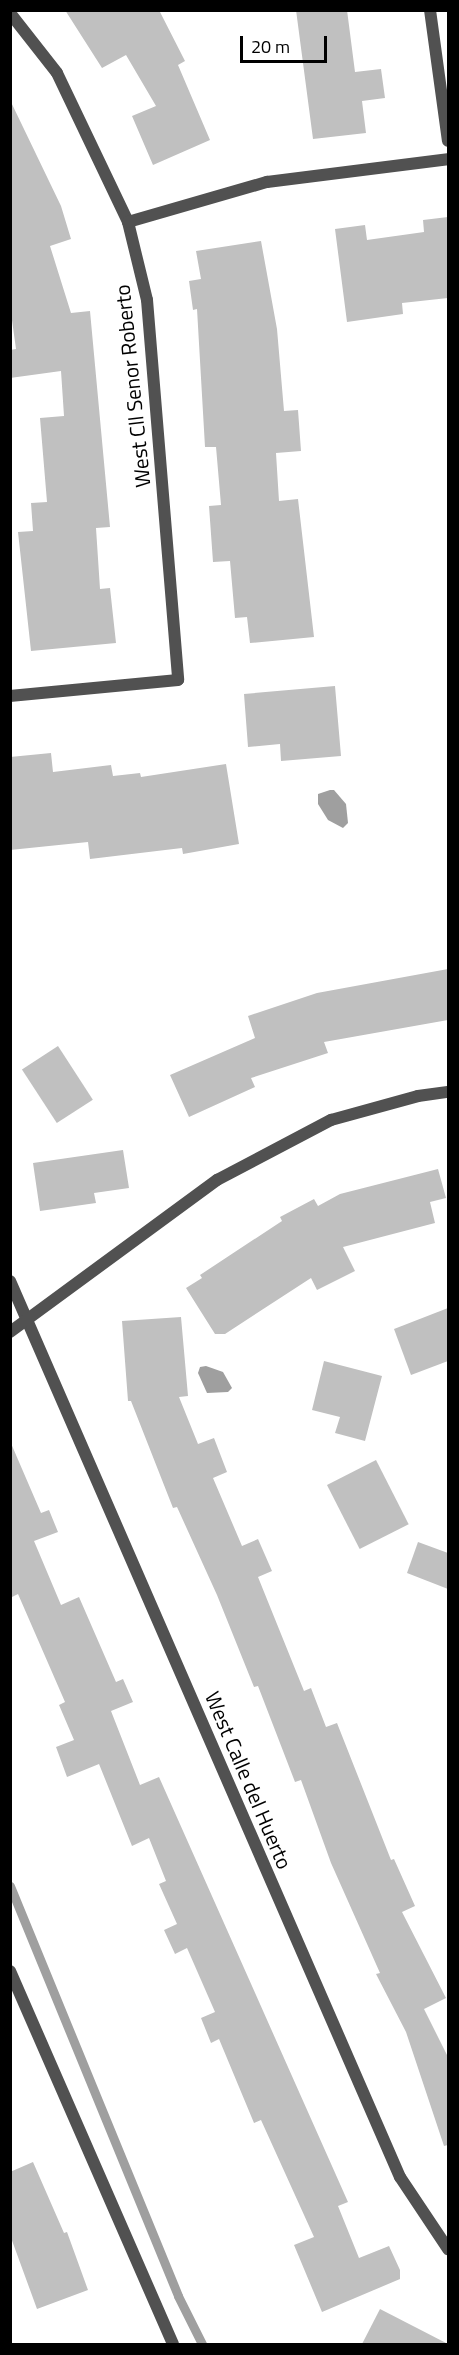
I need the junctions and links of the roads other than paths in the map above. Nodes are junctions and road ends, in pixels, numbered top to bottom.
1 (430, 10) edge
2 (10, 13) edge
3 (448, 141) edge
4 (448, 159) edge
5 (128, 222) junction
6 (10, 696) edge
7 (448, 1092) edge
8 (10, 1281) edge
9 (28, 1318) junction
10 (10, 1332) edge
11 (10, 1971) edge
12 (448, 2249) edge
13 (173, 2344) edge

1 - 3 street
2 - 5 street, West Cll Senor Roberto
4 - 5 street
5 - 6 street, West Cll Senor Roberto
7 - 9 street
8 - 9 street, West Calle del Huerto
9 - 10 street
9 - 12 street, West Calle del Huerto
11 - 13 street

